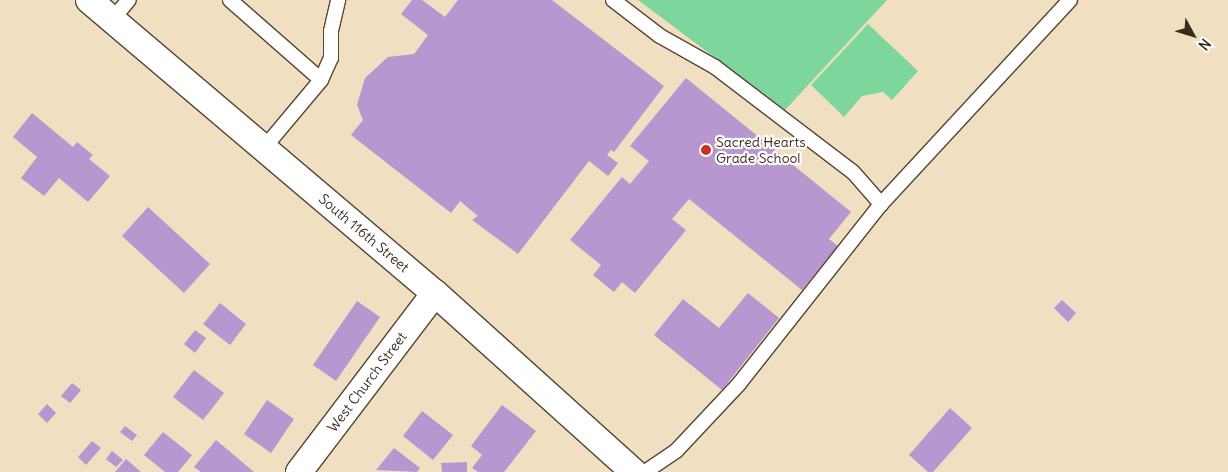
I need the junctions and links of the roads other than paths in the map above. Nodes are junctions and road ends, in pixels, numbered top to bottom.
1 (89, 0) edge
2 (129, 0) edge
3 (230, 0) edge
4 (338, 0) edge
5 (613, 0) edge
6 (1070, 0) edge
7 (112, 20) junction
8 (321, 80) junction
9 (264, 148) junction
10 (881, 204) junction
11 (435, 293) junction
12 (299, 472) edge
13 (634, 472) edge
14 (645, 472) edge

1 - 7 street, South 116th Street
2 - 7 lane
3 - 8 lane
4 - 8 lane
5 - 10 lane
6 - 10 lane
7 - 9 street, South 116th Street
8 - 9 lane
9 - 11 street, South 116th Street
10 - 14 lane
11 - 12 street, West Church Street
11 - 13 street, South 116th Street

